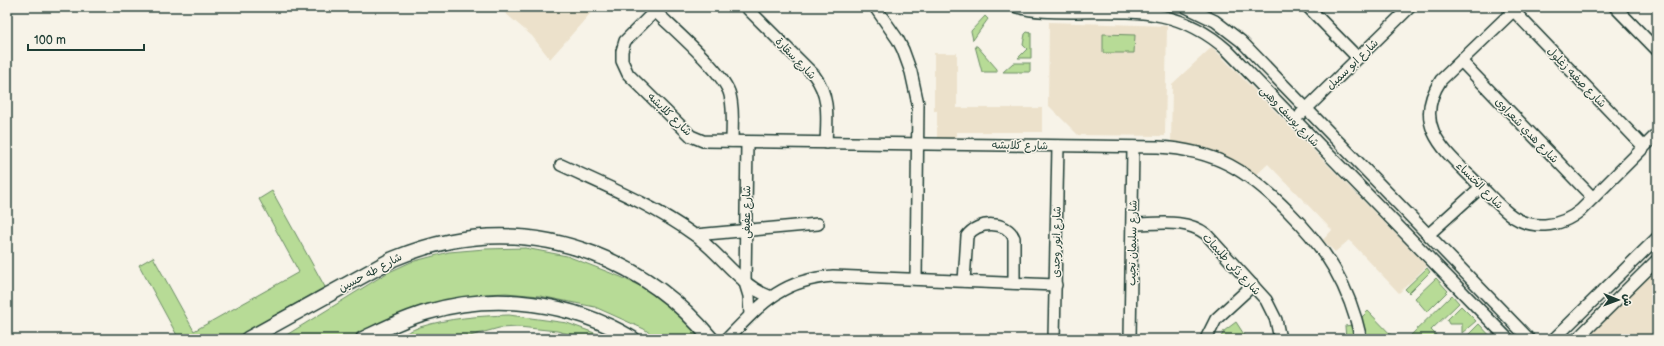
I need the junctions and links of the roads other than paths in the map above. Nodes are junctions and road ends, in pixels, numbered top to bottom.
1 (746, 7) edge
2 (875, 7) edge
3 (1017, 7) edge
4 (1186, 7) edge
5 (1308, 7) edge
6 (1410, 7) edge
7 (1615, 7) edge
8 (657, 9) edge
9 (1512, 9) edge
10 (1122, 10) edge
11 (1657, 50) edge
12 (1358, 58) junction
13 (1461, 61) junction
14 (1306, 109) junction
15 (1295, 120) junction
16 (1657, 134) edge
17 (732, 141) junction
18 (747, 142) junction
19 (826, 143) junction
20 (918, 144) junction
21 (1058, 146) junction
22 (1134, 147) junction
23 (1644, 147) junction
24 (561, 165) dead end
25 (1481, 186) junction
26 (1593, 198) junction
27 (818, 224) dead end
28 (1132, 224) junction
29 (746, 230) junction
30 (695, 235) junction
31 (1428, 235) junction
32 (1657, 238) edge
33 (1657, 260) edge
34 (916, 279) junction
35 (964, 281) junction
36 (745, 283) junction
37 (1014, 283) junction
38 (1253, 284) junction
39 (1056, 285) junction
40 (771, 297) junction
41 (750, 315) junction
42 (248, 339) edge
43 (363, 339) edge
44 (633, 339) edge
45 (711, 339) edge
46 (727, 339) edge
47 (1054, 339) edge
48 (1130, 339) edge
49 (1206, 339) edge
50 (1280, 339) edge
51 (1360, 339) edge
52 (1508, 339) edge
53 (1529, 339) edge
54 (1554, 339) edge
55 (1577, 339) edge

1 - 19 street, شارع سقارة
2 - 20 street
3 - 10 street, شارع يوسف وهبى
4 - 14 street, شارع يوسف وهبى
5 - 12 street
6 - 12 street, شارع ابو سمبل
7 - 11 street
8 - 17 street
8 - 17 street, شارع كلابشه
9 - 13 street, شارع الخنساء
9 - 23 street, شارع صفيه زغلول
10 - 15 street, شارع يوسف وهبى
12 - 14 street, شارع ابو سمبل
13 - 25 street, شارع الخنساء
13 - 26 street, شارع هدي شعراوى
14 - 15 street, شارع ابو سمبل
14 - 31 street, شارع يوسف وهبى
15 - 52 street, شارع يوسف وهبى
16 - 23 street, شارع الخنساء
17 - 18 street, شارع كلابشه
18 - 19 street, شارع كلابشه
18 - 29 street, شارع عفيفى
19 - 20 street, شارع كلابشه
20 - 21 street, شارع كلابشه
20 - 34 street
21 - 22 street, شارع كلابشه
21 - 39 street, شارع انور وجدى
22 - 28 street, شارع سليمان نجيب
22 - 51 street, شارع كلابشه
23 - 26 street, شارع الخنساء
24 - 30 street
25 - 26 street, شارع الخنساء
25 - 31 street
27 - 29 street
28 - 38 street, شارع ذكى طليمات
28 - 48 street, شارع سليمان نجيب
29 - 30 street
29 - 36 street, شارع عفيفى
30 - 36 street
31 - 53 street, شارع يوسف وهبى
32 - 54 street
33 - 55 street
34 - 35 street
34 - 40 street
35 - 37 street
35 - 37 street
36 - 40 street
36 - 41 street, شارع عفيفى
37 - 39 street
38 - 49 street
38 - 50 street, شارع ذكى طليمات
39 - 47 street, شارع انور وجدى
40 - 41 street
41 - 46 street
42 - 45 main road, شارع طه حسين
43 - 44 main road

